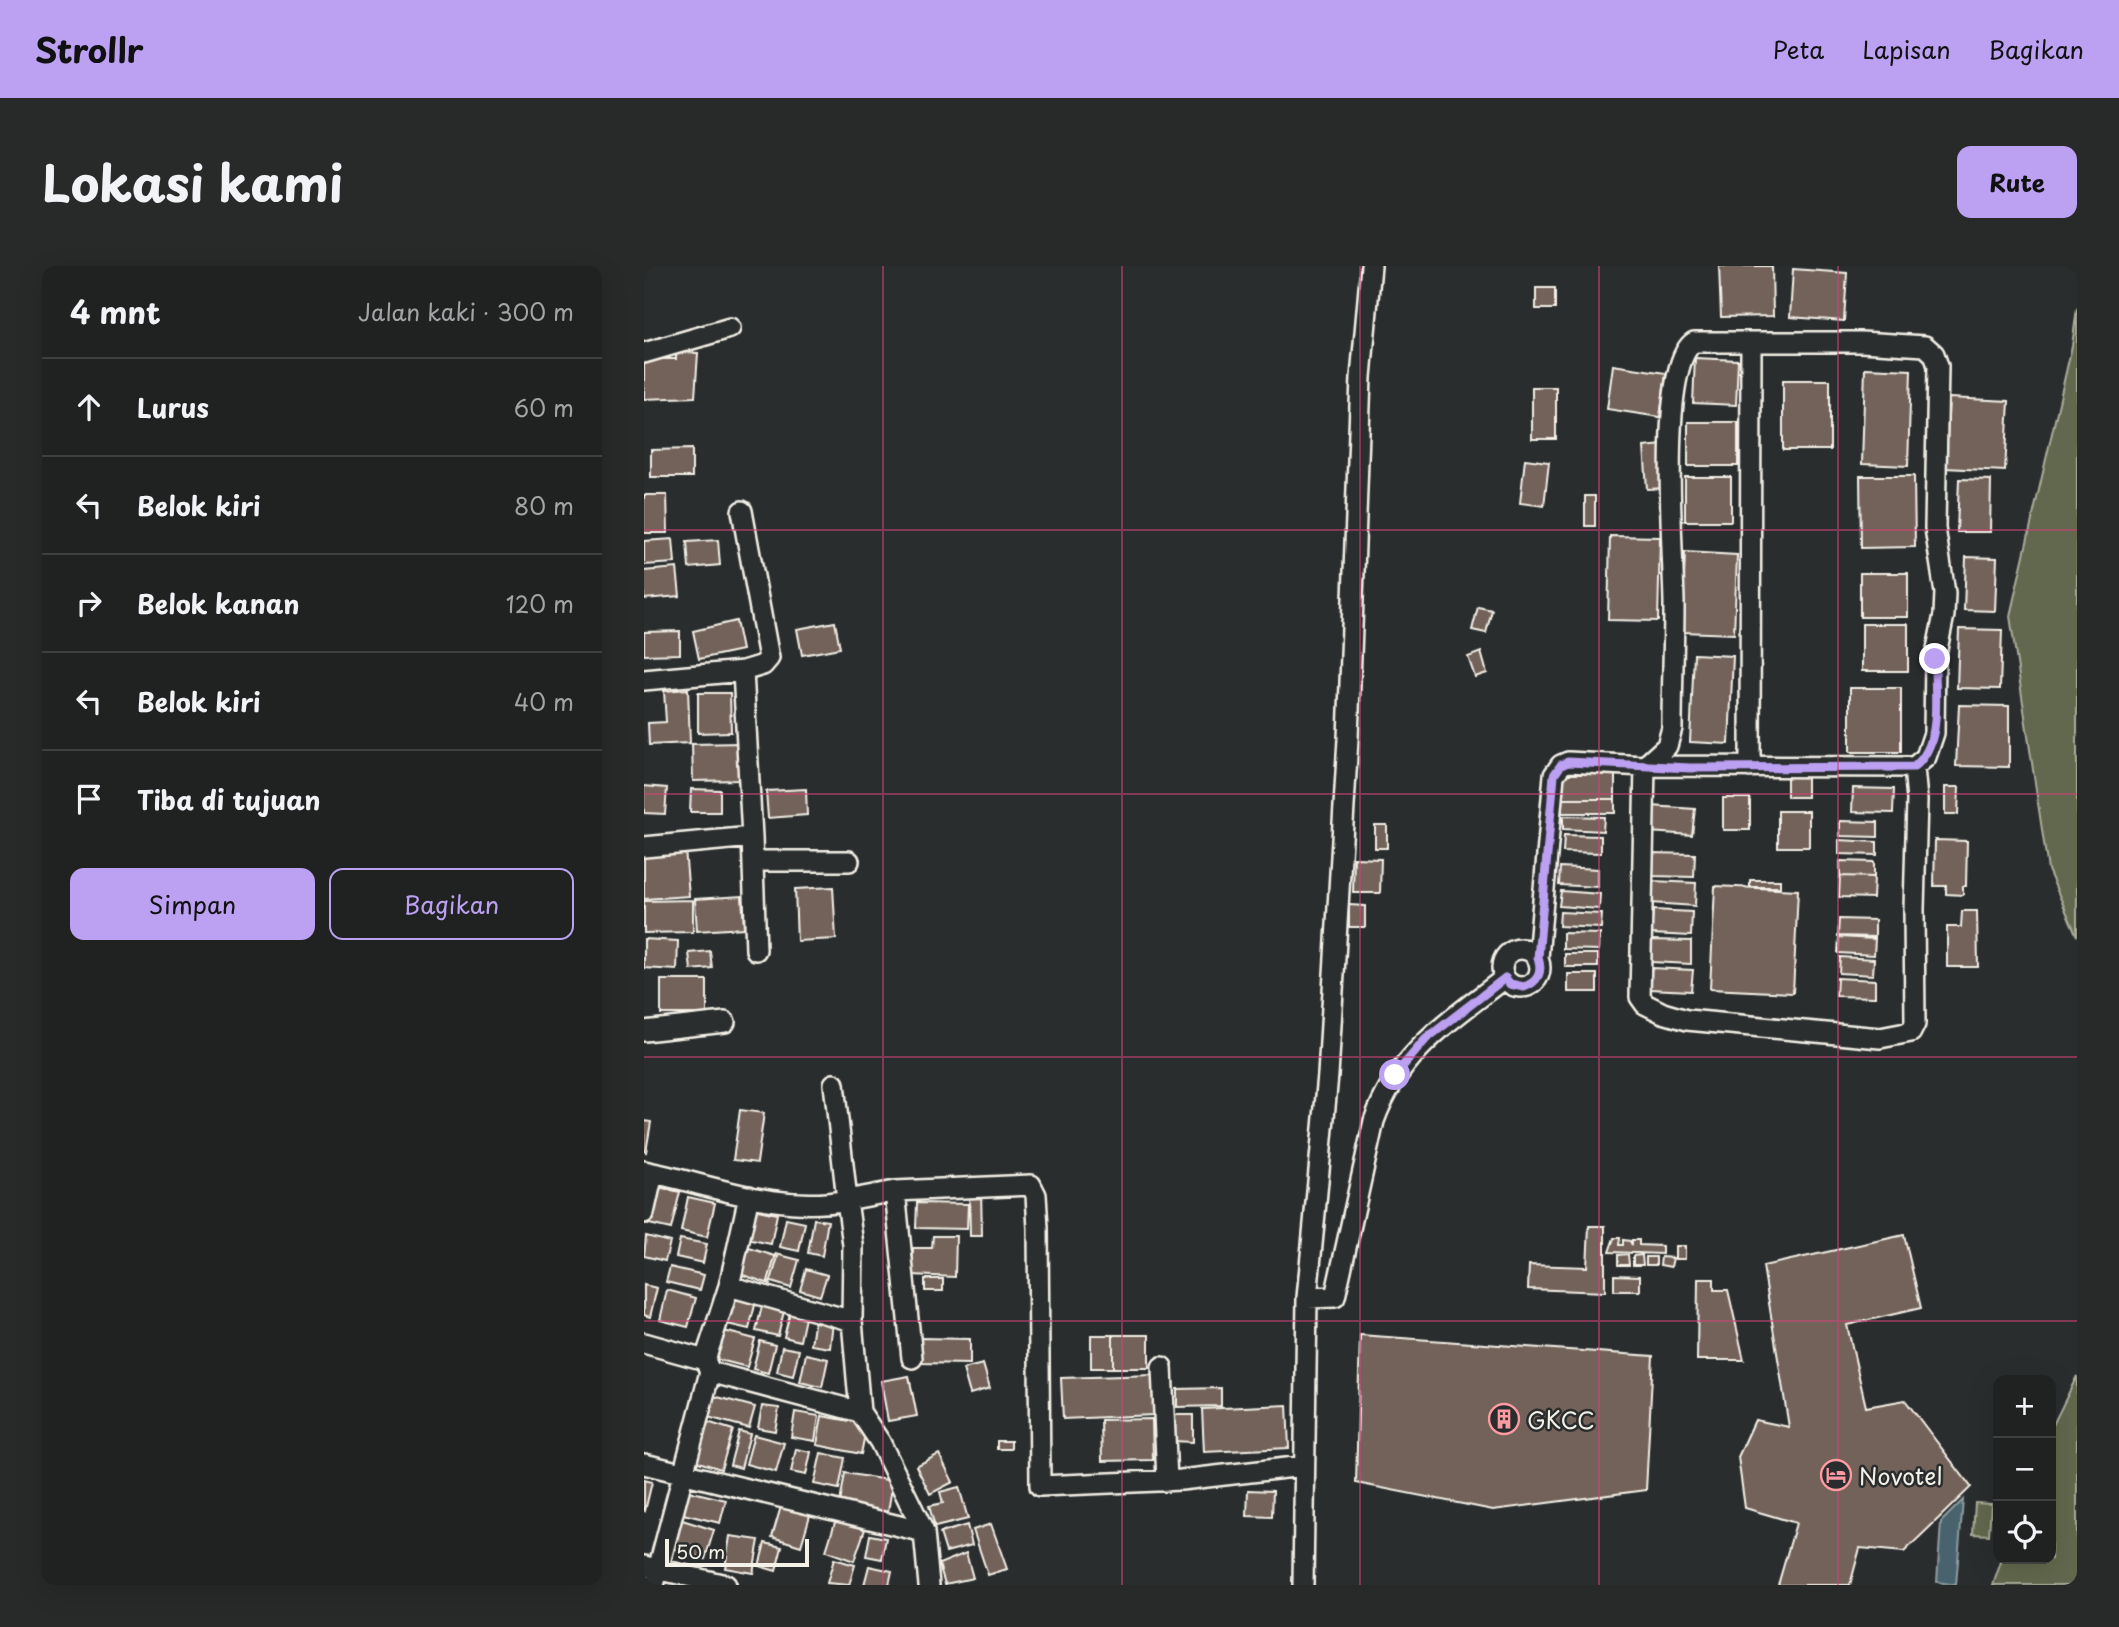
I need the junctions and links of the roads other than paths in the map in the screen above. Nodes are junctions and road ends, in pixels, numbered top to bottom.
1 (1371, 266) edge
2 (730, 328) dead end
3 (1751, 343) junction
4 (644, 353) edge
5 (742, 511) dead end
6 (743, 671) junction
7 (644, 680) edge
8 (1645, 766) junction
9 (1750, 767) junction
10 (1914, 767) junction
11 (752, 837) junction
12 (644, 847) edge
13 (752, 861) junction
14 (849, 861) dead end
15 (756, 950) dead end
16 (1538, 958) junction
17 (1505, 978) junction
18 (725, 1022) dead end
19 (644, 1031) edge
20 (834, 1084) dead end
21 (648, 1172) edge
22 (895, 1191) junction
23 (749, 1196) junction
24 (847, 1200) junction
25 (644, 1213) edge
26 (729, 1286) junction
27 (1307, 1298) junction
28 (852, 1321) junction
29 (644, 1343) edge
30 (912, 1358) dead end
31 (707, 1366) junction
32 (1162, 1367) dead end
33 (860, 1412) junction
34 (644, 1464) edge
35 (1303, 1466) junction
36 (685, 1476) junction
37 (1167, 1481) junction
38 (924, 1532) junction
39 (652, 1574) edge
40 (726, 1585) edge
41 (929, 1585) edge
42 (1303, 1585) edge

1 - 27 street
2 - 4 street
3 - 8 street
3 - 9 street
3 - 10 street
5 - 6 street
6 - 7 street
6 - 11 street
8 - 9 street
8 - 10 street
8 - 16 street
9 - 10 street
11 - 12 street
11 - 13 street
13 - 14 street
13 - 15 street
16 - 17 street
16 - 17 street
17 - 27 street
18 - 19 street
20 - 24 street
21 - 23 street
21 - 25 street
22 - 24 street
22 - 30 street
22 - 37 street
23 - 24 street
23 - 26 street
24 - 28 street
26 - 28 street
26 - 31 street
27 - 35 street
28 - 33 street
29 - 31 street
31 - 33 street
31 - 36 street
32 - 37 street
33 - 38 street
34 - 36 street
35 - 37 street
35 - 42 street
36 - 38 street
36 - 39 street
38 - 41 street
39 - 40 street

